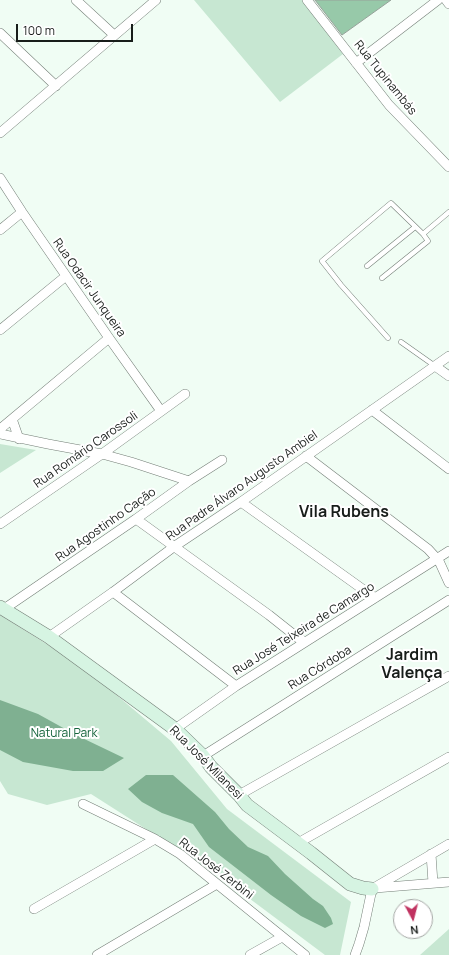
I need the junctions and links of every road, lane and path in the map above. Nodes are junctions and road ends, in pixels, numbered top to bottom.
1 (76, 0) edge
2 (156, 0) edge
3 (307, 0) edge
4 (438, 0) edge
5 (446, 0) edge
6 (449, 4) edge
7 (0, 33) edge
8 (114, 35) junction
9 (356, 63) junction
10 (56, 86) junction
11 (0, 134) edge
12 (449, 166) edge
13 (0, 178) edge
14 (22, 212) junction
15 (449, 212) edge
16 (415, 227) junction
17 (0, 230) edge
18 (423, 234) junction
19 (367, 266) dead end
20 (66, 276) junction
21 (382, 278) dead end
22 (0, 330) edge
23 (109, 338) junction
24 (388, 338) dead end
25 (401, 342) dead end
26 (449, 356) edge
27 (435, 366) junction
28 (449, 376) edge
29 (185, 394) dead end
30 (372, 410) junction
31 (161, 411) junction
32 (12, 419) junction
33 (0, 429) edge
34 (0, 434) edge
35 (19, 439) junction
36 (102, 454) junction
37 (306, 456) junction
38 (222, 460) dead end
39 (449, 469) edge
40 (189, 481) junction
41 (241, 502) junction
42 (136, 519) junction
43 (0, 524) edge
44 (175, 546) junction
45 (449, 551) edge
46 (437, 558) junction
47 (449, 583) edge
48 (113, 592) junction
49 (375, 598) junction
50 (449, 600) edge
51 (2, 608) edge
52 (50, 637) junction
53 (305, 642) junction
54 (449, 676) edge
55 (236, 686) junction
56 (175, 729) junction
57 (203, 756) junction
58 (449, 757) edge
59 (239, 795) junction
60 (83, 804) dead end
61 (155, 839) junction
62 (298, 843) junction
63 (449, 844) edge
64 (431, 854) junction
65 (449, 882) edge
66 (433, 883) junction
67 (217, 884) junction
68 (372, 889) junction
69 (34, 909) dead end
70 (282, 937) junction
71 (97, 955) edge
72 (250, 955) edge
73 (305, 955) edge
74 (355, 955) edge

1 - 8 street
2 - 8 street
3 - 9 street, Rua Tupinambás
4 - 9 street
5 - 6 street
7 - 10 street
8 - 10 street
9 - 12 street, Rua Tupinambás
10 - 11 street
13 - 14 street, Rua Odacir Junqueira
14 - 17 street
14 - 20 street, Rua Odacir Junqueira
15 - 18 lane
16 - 18 lane
16 - 19 lane
16 - 24 lane
18 - 21 lane
20 - 22 street
20 - 23 street, Rua Odacir Junqueira
23 - 31 street, Rua Odacir Junqueira
23 - 32 street
25 - 27 lane
26 - 27 street, Rua Padre Álvaro Augusto Ambiel
27 - 28 street
27 - 30 street, Rua Padre Álvaro Augusto Ambiel
29 - 31 street, Rua Romário Carossoli
30 - 37 street, Rua Padre Álvaro Augusto Ambiel
30 - 39 street
31 - 36 street, Rua Romário Carossoli
32 - 33 street
32 - 35 street
34 - 35 street
35 - 36 street
36 - 40 street
36 - 43 street, Rua Romário Carossoli
37 - 41 street, Rua Padre Álvaro Augusto Ambiel
37 - 46 street
38 - 40 street, Rua Agostinho Cação
40 - 42 street, Rua Agostinho Cação
41 - 44 street, Rua Padre Álvaro Augusto Ambiel
41 - 49 street
42 - 44 street
42 - 51 street, Rua Agostinho Cação
44 - 48 street, Rua Padre Álvaro Augusto Ambiel
44 - 53 street
45 - 46 street, Rua José Teixeira de Camargo
46 - 47 street
46 - 49 street, Rua José Teixeira de Camargo
48 - 52 street, Rua Padre Álvaro Augusto Ambiel
48 - 55 street
49 - 53 street, Rua José Teixeira de Camargo
50 - 57 street, Rua Córdoba
51 - 52 street, Rua José Milanesi
52 - 56 street, Rua José Milanesi
53 - 55 street, Rua José Teixeira de Camargo
54 - 59 street
55 - 56 street, Rua José Teixeira de Camargo
56 - 57 street, Rua José Milanesi
57 - 59 street, Rua José Milanesi
58 - 62 street
59 - 62 street, Rua José Milanesi
60 - 61 street, Rua José Zerbini
61 - 67 street, Rua José Zerbini
61 - 69 street
62 - 68 street, Rua José Milanesi
63 - 64 street
64 - 66 street
64 - 68 street
65 - 66 street
66 - 68 street
67 - 70 street, Rua José Zerbini
67 - 71 street
68 - 74 street
70 - 72 street
70 - 73 street, Rua José Zerbini

